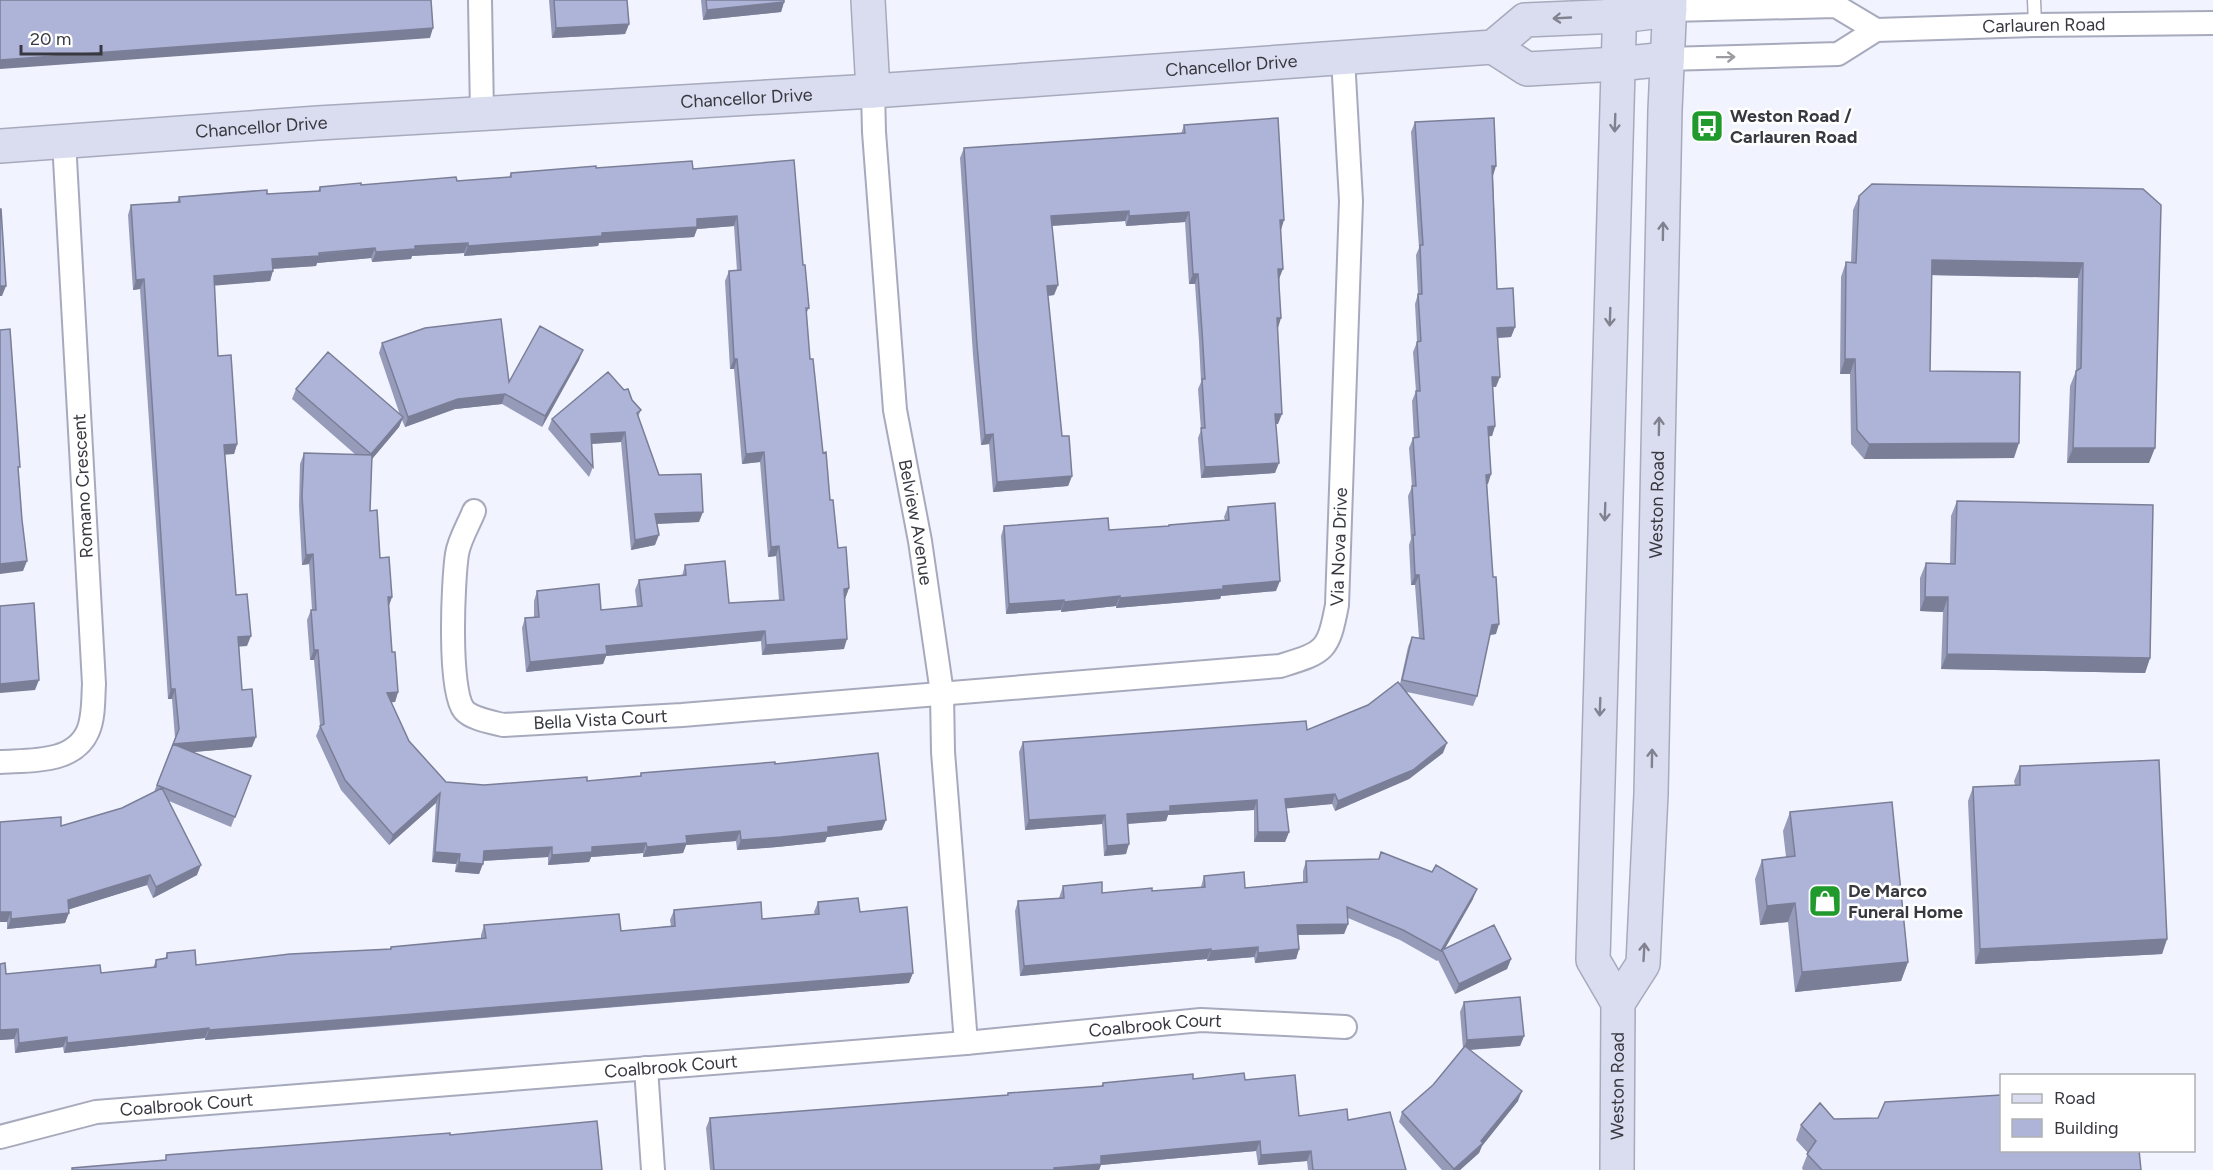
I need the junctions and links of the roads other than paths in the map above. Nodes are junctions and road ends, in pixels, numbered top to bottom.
1 (480, 0) edge
2 (868, 0) edge
3 (2034, 0) edge
4 (1670, 5) edge
5 (1620, 8) edge
6 (2213, 23) edge
7 (2035, 25) junction
8 (1876, 30) junction
9 (1493, 47) junction
10 (1343, 58) junction
11 (1667, 58) junction
12 (1618, 64) junction
13 (873, 91) junction
14 (482, 113) junction
15 (64, 141) junction
16 (0, 146) edge
17 (474, 511) dead end
18 (942, 693) junction
19 (0, 762) edge
20 (1618, 1003) junction
21 (1345, 1026) dead end
22 (966, 1043) junction
23 (646, 1068) junction
24 (0, 1137) edge
25 (653, 1170) edge
26 (1617, 1170) edge

1 - 14 street
2 - 13 main road, Belview Avenue
3 - 7 lane
4 - 5 main road
4 - 8 street
4 - 11 main road, Weston Road
5 -> 9 main road
5 - 12 main road
6 - 7 street, Carlauren Road
7 - 8 street, Carlauren Road
11 -> 8 street
9 - 10 main road, Chancellor Drive
9 - 12 main road
10 - 13 main road, Chancellor Drive
10 - 18 street, Via Nova Drive
11 - 12 main road
20 -> 11 main road, Weston Road
12 -> 20 main road
13 - 14 main road, Chancellor Drive
13 - 18 street, Belview Avenue
14 - 15 main road, Chancellor Drive
15 - 16 main road, Chancellor Drive
15 - 19 street, Romano Crescent
17 - 18 street, Bella Vista Court
18 - 22 street, Belview Avenue
20 - 26 main road, Weston Road
21 - 22 street, Coalbrook Court
22 - 23 street, Coalbrook Court
23 - 24 street, Coalbrook Court
23 - 25 street

